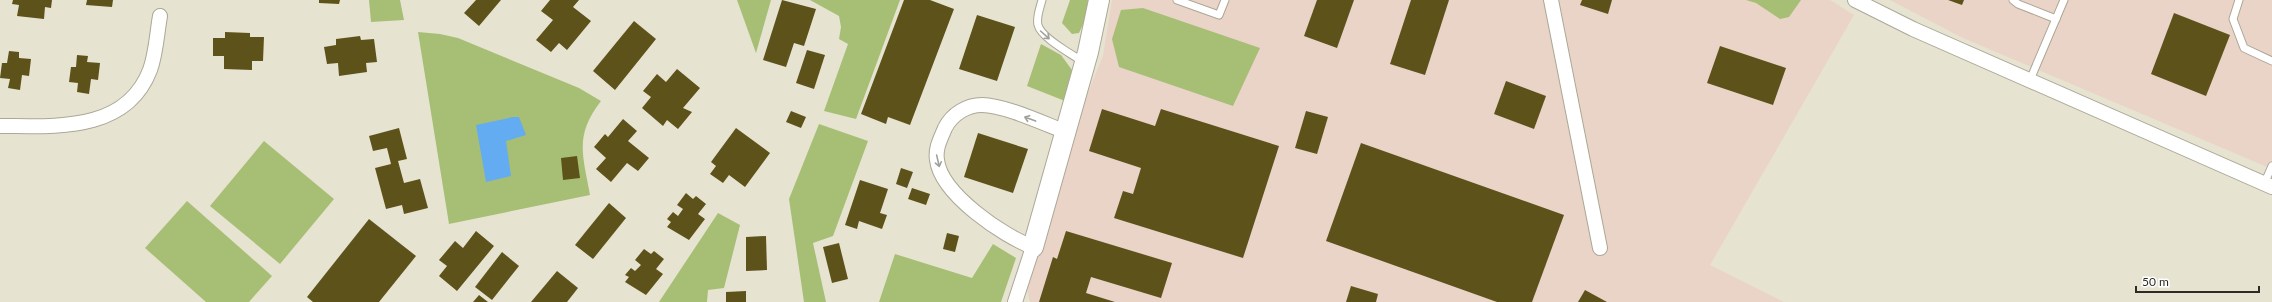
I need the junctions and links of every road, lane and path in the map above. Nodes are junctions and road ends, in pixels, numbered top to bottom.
1 (1042, 0) edge
2 (1099, 0) edge
3 (1176, 0) edge
4 (1225, 0) edge
5 (1551, 0) edge
6 (1855, 0) edge
7 (2013, 0) edge
8 (2064, 0) edge
9 (2239, 0) edge
10 (160, 16) dead end
11 (2056, 19) junction
12 (2272, 61) edge
13 (1085, 63) junction
14 (2030, 80) junction
15 (0, 126) edge
16 (1066, 132) junction
17 (2272, 166) edge
18 (2268, 185) edge
19 (1033, 247) junction
20 (1600, 248) dead end
21 (1015, 302) edge

1 -> 13 lane
2 - 13 street
3 - 4 lane
5 - 20 street
6 - 14 street
7 - 11 lane
8 - 11 lane
9 - 12 lane
10 - 15 street
11 - 14 lane
13 - 16 street
14 - 18 street
16 - 19 street
16 -> 19 street
17 - 18 lane
19 - 21 street

